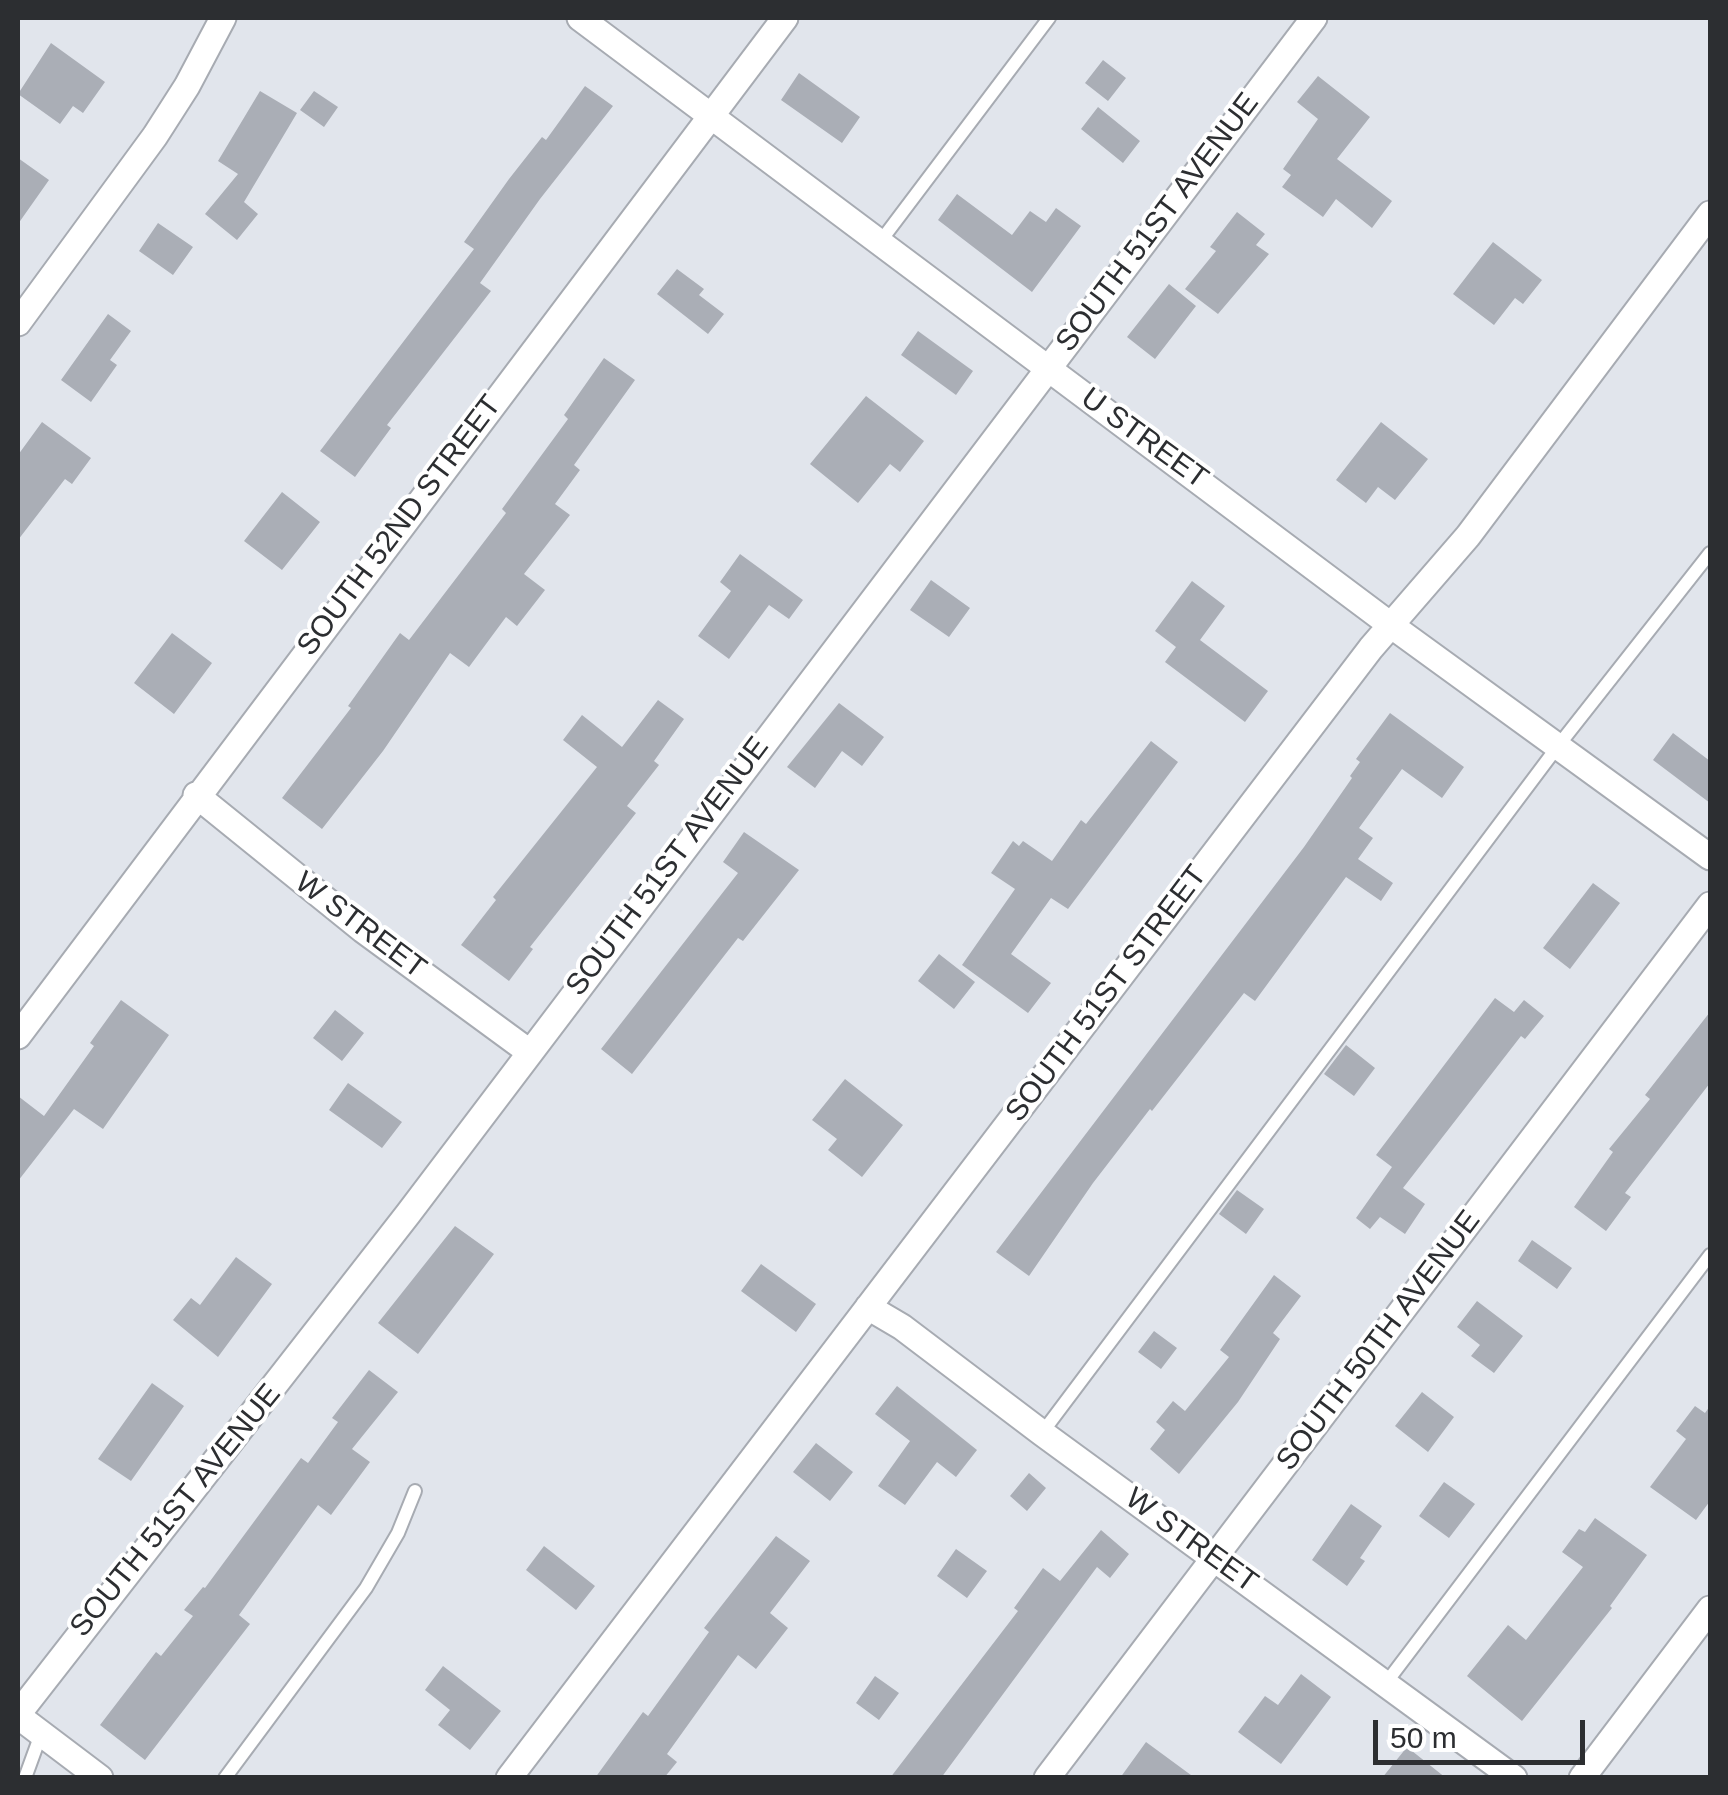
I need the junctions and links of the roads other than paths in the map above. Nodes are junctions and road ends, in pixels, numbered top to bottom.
1 (223, 18) edge
2 (580, 18) edge
3 (785, 18) edge
4 (1049, 18) edge
5 (1314, 18) edge
6 (710, 116) junction
7 (1710, 214) edge
8 (880, 242) junction
9 (18, 324) edge
10 (1048, 368) junction
11 (1710, 552) edge
12 (1392, 626) junction
13 (1558, 746) junction
14 (196, 795) junction
15 (1710, 857) edge
16 (1710, 904) edge
17 (18, 1036) edge
18 (528, 1051) junction
19 (1710, 1254) edge
20 (868, 1307) junction
21 (1042, 1433) junction
22 (415, 1491) dead end
23 (1214, 1557) junction
24 (1710, 1608) edge
25 (1386, 1684) junction
26 (18, 1715) edge
27 (42, 1734) junction
28 (25, 1778) edge
29 (100, 1778) edge
30 (226, 1778) edge
31 (510, 1778) edge
32 (1047, 1778) edge
33 (1514, 1778) edge
34 (1582, 1778) edge

1 - 9 street
2 - 6 street, U STREET
3 - 6 street, SOUTH 52ND STREET
4 - 8 lane
5 - 10 street, SOUTH 51ST AVENUE
6 - 8 street, U STREET
6 - 14 street, SOUTH 52ND STREET
7 - 12 street, SOUTH 51ST STREET
8 - 10 street, U STREET
10 - 12 street, U STREET
10 - 18 street, SOUTH 51ST AVENUE
11 - 13 lane
12 - 13 street, U STREET
12 - 20 street, SOUTH 51ST STREET
13 - 15 street, U STREET
13 - 21 lane
14 - 17 street, SOUTH 52ND STREET
14 - 18 street, W STREET
16 - 23 street, SOUTH 50TH AVENUE
18 - 26 street, SOUTH 51ST AVENUE
19 - 25 lane
20 - 21 street, W STREET
20 - 31 street, SOUTH 51ST STREET
21 - 23 street, W STREET
22 - 30 lane
23 - 25 street, W STREET
23 - 32 street, SOUTH 50TH AVENUE
24 - 34 street
25 - 33 street, W STREET
26 - 27 street
27 - 28 lane
27 - 29 street

